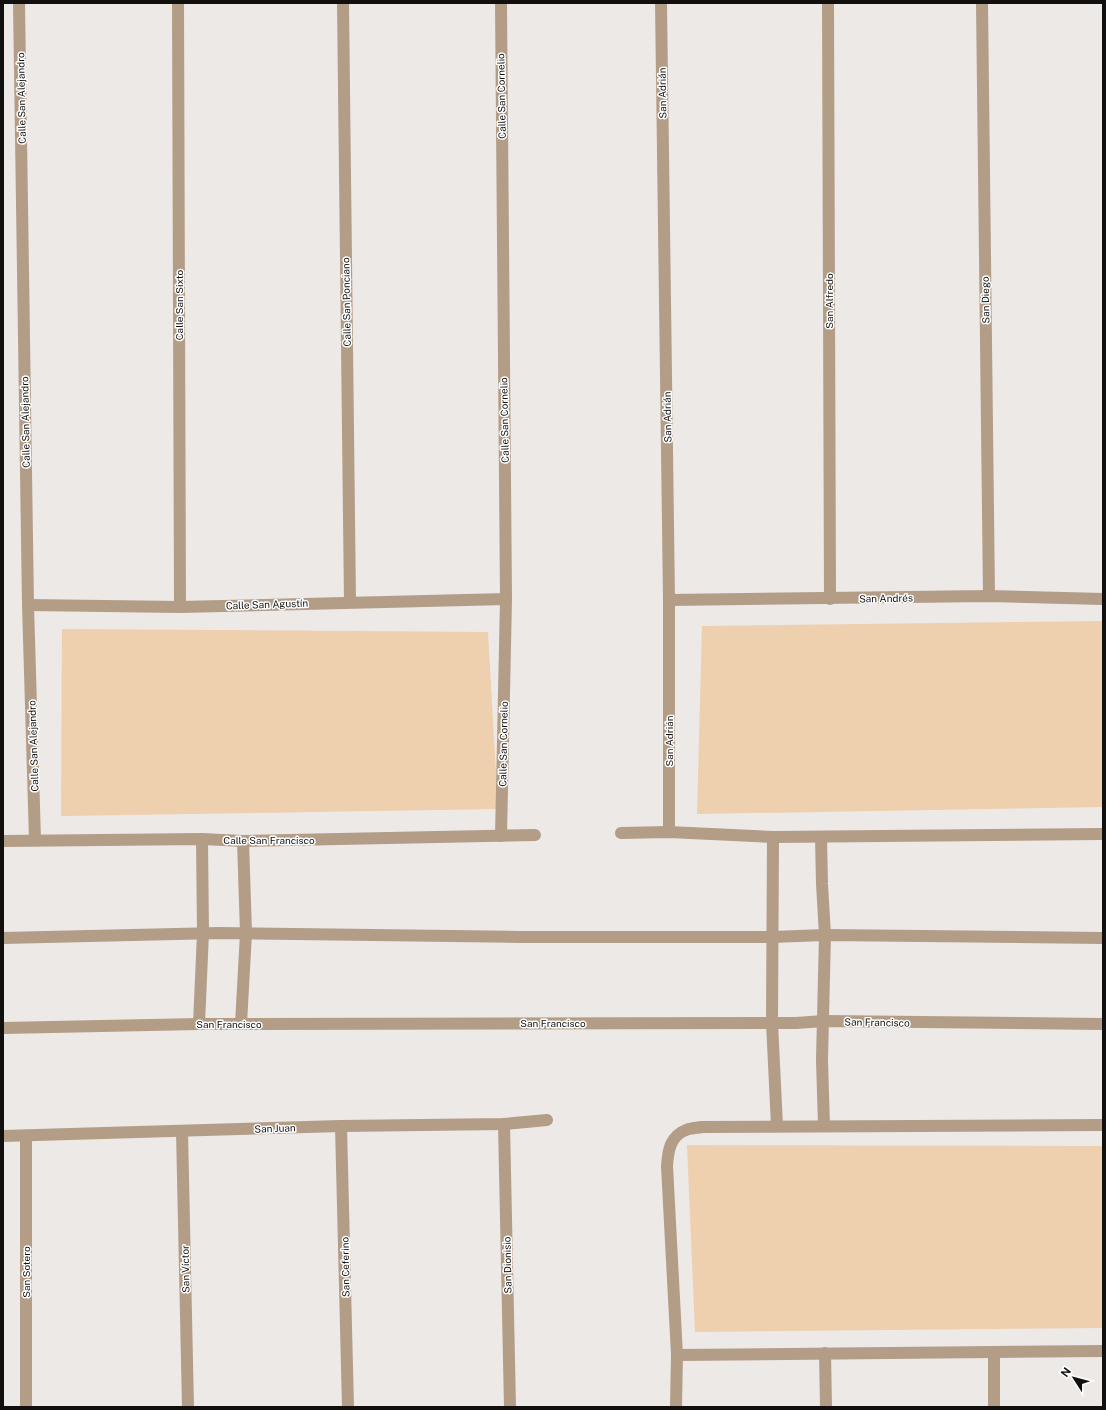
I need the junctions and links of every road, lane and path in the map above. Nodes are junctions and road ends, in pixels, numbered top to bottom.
1 (19, 3) edge
2 (178, 3) edge
3 (343, 3) edge
4 (500, 3) edge
5 (661, 3) edge
6 (828, 3) edge
7 (982, 3) edge
8 (988, 596) junction
9 (506, 599) junction
10 (830, 599) junction
11 (1103, 599) edge
12 (669, 600) junction
13 (350, 602) junction
14 (28, 605) junction
15 (180, 607) junction
16 (669, 832) junction
17 (621, 833) dead end
18 (1103, 834) edge
19 (535, 835) dead end
20 (501, 836) junction
21 (773, 837) junction
22 (821, 837) junction
23 (202, 839) junction
24 (35, 840) junction
25 (3, 841) edge
26 (243, 841) junction
27 (203, 933) junction
28 (246, 933) junction
29 (825, 935) junction
30 (772, 937) junction
31 (3, 938) edge
32 (1103, 938) edge
33 (824, 1021) junction
34 (772, 1023) junction
35 (199, 1024) junction
36 (241, 1024) junction
37 (1103, 1024) edge
38 (3, 1028) edge
39 (547, 1120) dead end
40 (504, 1124) junction
41 (1103, 1125) edge
42 (341, 1126) junction
43 (777, 1126) junction
44 (824, 1126) junction
45 (182, 1131) junction
46 (3, 1136) edge
47 (26, 1136) junction
48 (1103, 1351) edge
49 (994, 1352) junction
50 (825, 1353) junction
51 (677, 1355) junction
52 (26, 1407) edge
53 (188, 1407) edge
54 (348, 1407) edge
55 (510, 1407) edge
56 (676, 1407) edge
57 (826, 1407) edge
58 (994, 1407) edge

1 - 14 street, Calle San Alejandro
2 - 15 street, Calle San Sixto
3 - 13 street, Calle San Ponciano
4 - 9 street, Calle San Cornelio
5 - 12 street, San Adrián
6 - 10 street, San Alfredo
7 - 8 street, San Diego
8 - 10 street, San Andrés
8 - 11 street, San Andrés
9 - 13 street, Calle San Agustín
9 - 20 street, Calle San Cornelio
10 - 12 street, San Andrés
12 - 16 street, San Adrián
13 - 15 street, Calle San Agustín
14 - 15 street, Calle San Agustín
14 - 24 street, Calle San Alejandro
16 - 17 street
16 - 21 street
18 - 22 street
19 - 20 street, Calle San Francisco
20 - 26 street, Calle San Francisco
21 - 22 street
21 - 30 street
22 - 29 street
23 - 24 street, Calle San Francisco
23 - 26 street, Calle San Francisco
23 - 27 street
24 - 25 street, Calle San Francisco
26 - 28 street
27 - 28 street
27 - 31 street
27 - 35 street
28 - 30 street
28 - 36 street
29 - 30 street
29 - 32 street
29 - 33 street
30 - 34 street
33 - 34 street, San Francisco
33 - 37 street, San Francisco
33 - 44 street
34 - 36 street, San Francisco
34 - 43 street
35 - 36 street, San Francisco
35 - 38 street, San Francisco
39 - 40 street, San Juan
40 - 42 street, San Juan
40 - 55 street, San Dionisio
41 - 44 street
42 - 45 street, San Juan
42 - 54 street, San Ceferino
43 - 44 street
43 - 51 street
45 - 47 street, San Juan
45 - 53 street, San Víctor
46 - 47 street, San Juan
47 - 52 street, San Sotero
48 - 49 street
49 - 50 street
49 - 58 street
50 - 51 street
50 - 57 street
51 - 56 street

